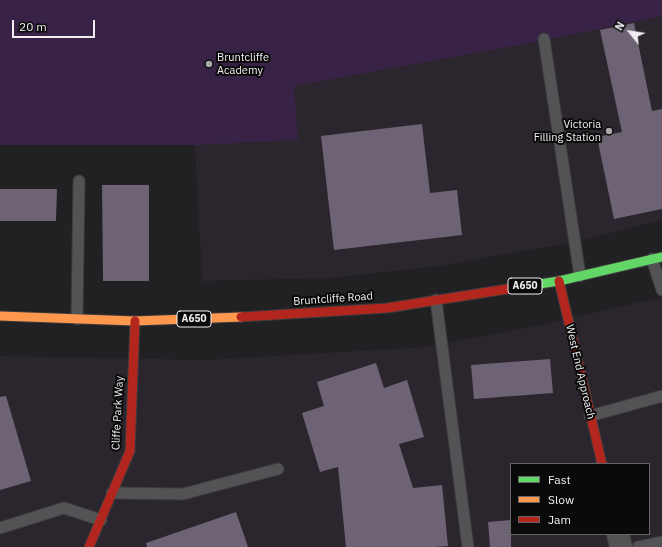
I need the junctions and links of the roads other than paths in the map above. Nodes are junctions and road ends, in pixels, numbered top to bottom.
1 (544, 39) dead end
2 (79, 181) dead end
3 (657, 258) edge
4 (580, 276) junction
5 (559, 281) junction
6 (662, 290) edge
7 (436, 300) junction
8 (0, 316) edge
9 (76, 319) junction
10 (135, 321) junction
11 (662, 396) edge
12 (590, 416) junction
13 (602, 463) edge
14 (278, 469) dead end
15 (112, 493) junction
16 (101, 520) junction
17 (0, 528) edge
18 (618, 535) edge
19 (662, 542) edge
20 (89, 547) edge
21 (468, 547) edge
22 (621, 547) edge
23 (638, 547) edge

1 - 4 lane
2 - 9 lane
3 - 4 main road, Bruntcliffe Road / A650
3 - 6 lane
4 - 5 main road, Bruntcliffe Road / A650
5 - 7 main road, Bruntcliffe Road / A650
5 - 12 main road, West End Approach
7 - 10 main road, Bruntcliffe Road / A650
7 - 21 lane
8 - 9 main road, Bruntcliffe Road / A650
9 - 10 main road, Bruntcliffe Road / A650
10 - 15 main road, Cliffe Park Way
11 - 12 lane
12 - 13 main road, West End Approach
14 - 15 lane
15 - 16 main road, Cliffe Park Way
16 - 17 lane
16 - 20 main road, Cliffe Park Way
18 - 22 street
19 - 23 lane

